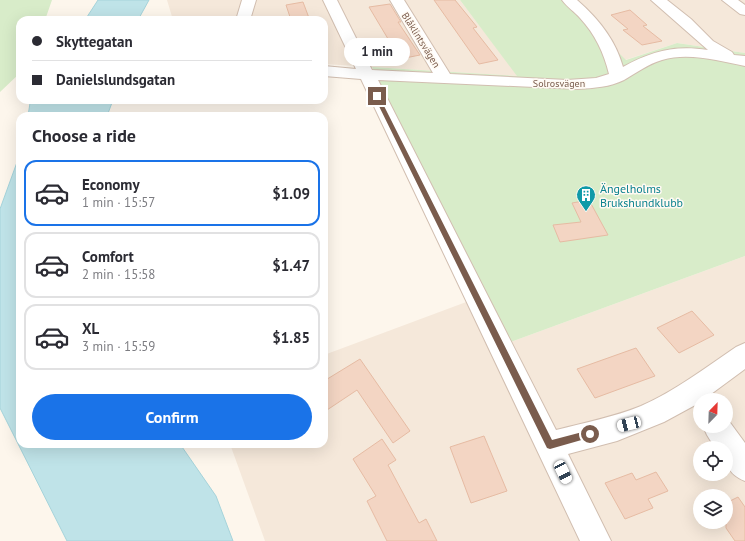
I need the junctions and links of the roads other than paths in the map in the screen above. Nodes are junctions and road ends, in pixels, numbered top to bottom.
1 (249, 0) edge
2 (330, 0) edge
3 (397, 0) edge
4 (569, 0) edge
5 (658, 0) edge
6 (729, 0) edge
7 (745, 11) edge
8 (244, 16) edge
9 (739, 60) edge
10 (328, 71) edge
11 (367, 75) junction
12 (617, 76) junction
13 (445, 79) junction
14 (745, 355) edge
15 (701, 393) edge
16 (693, 398) edge
17 (721, 433) edge
18 (550, 445) junction
19 (745, 467) edge
20 (596, 541) edge

1 - 8 street
2 - 11 street
3 - 13 street, Blåklintsvägen
4 - 12 street
5 - 9 street
6 - 7 street
9 - 12 street, Solrosvägen
10 - 11 street, Solrosvägen
11 - 13 street, Solrosvägen
11 - 18 street
12 - 13 street, Solrosvägen
14 - 15 street
16 - 18 street
17 - 19 street
18 - 20 street

